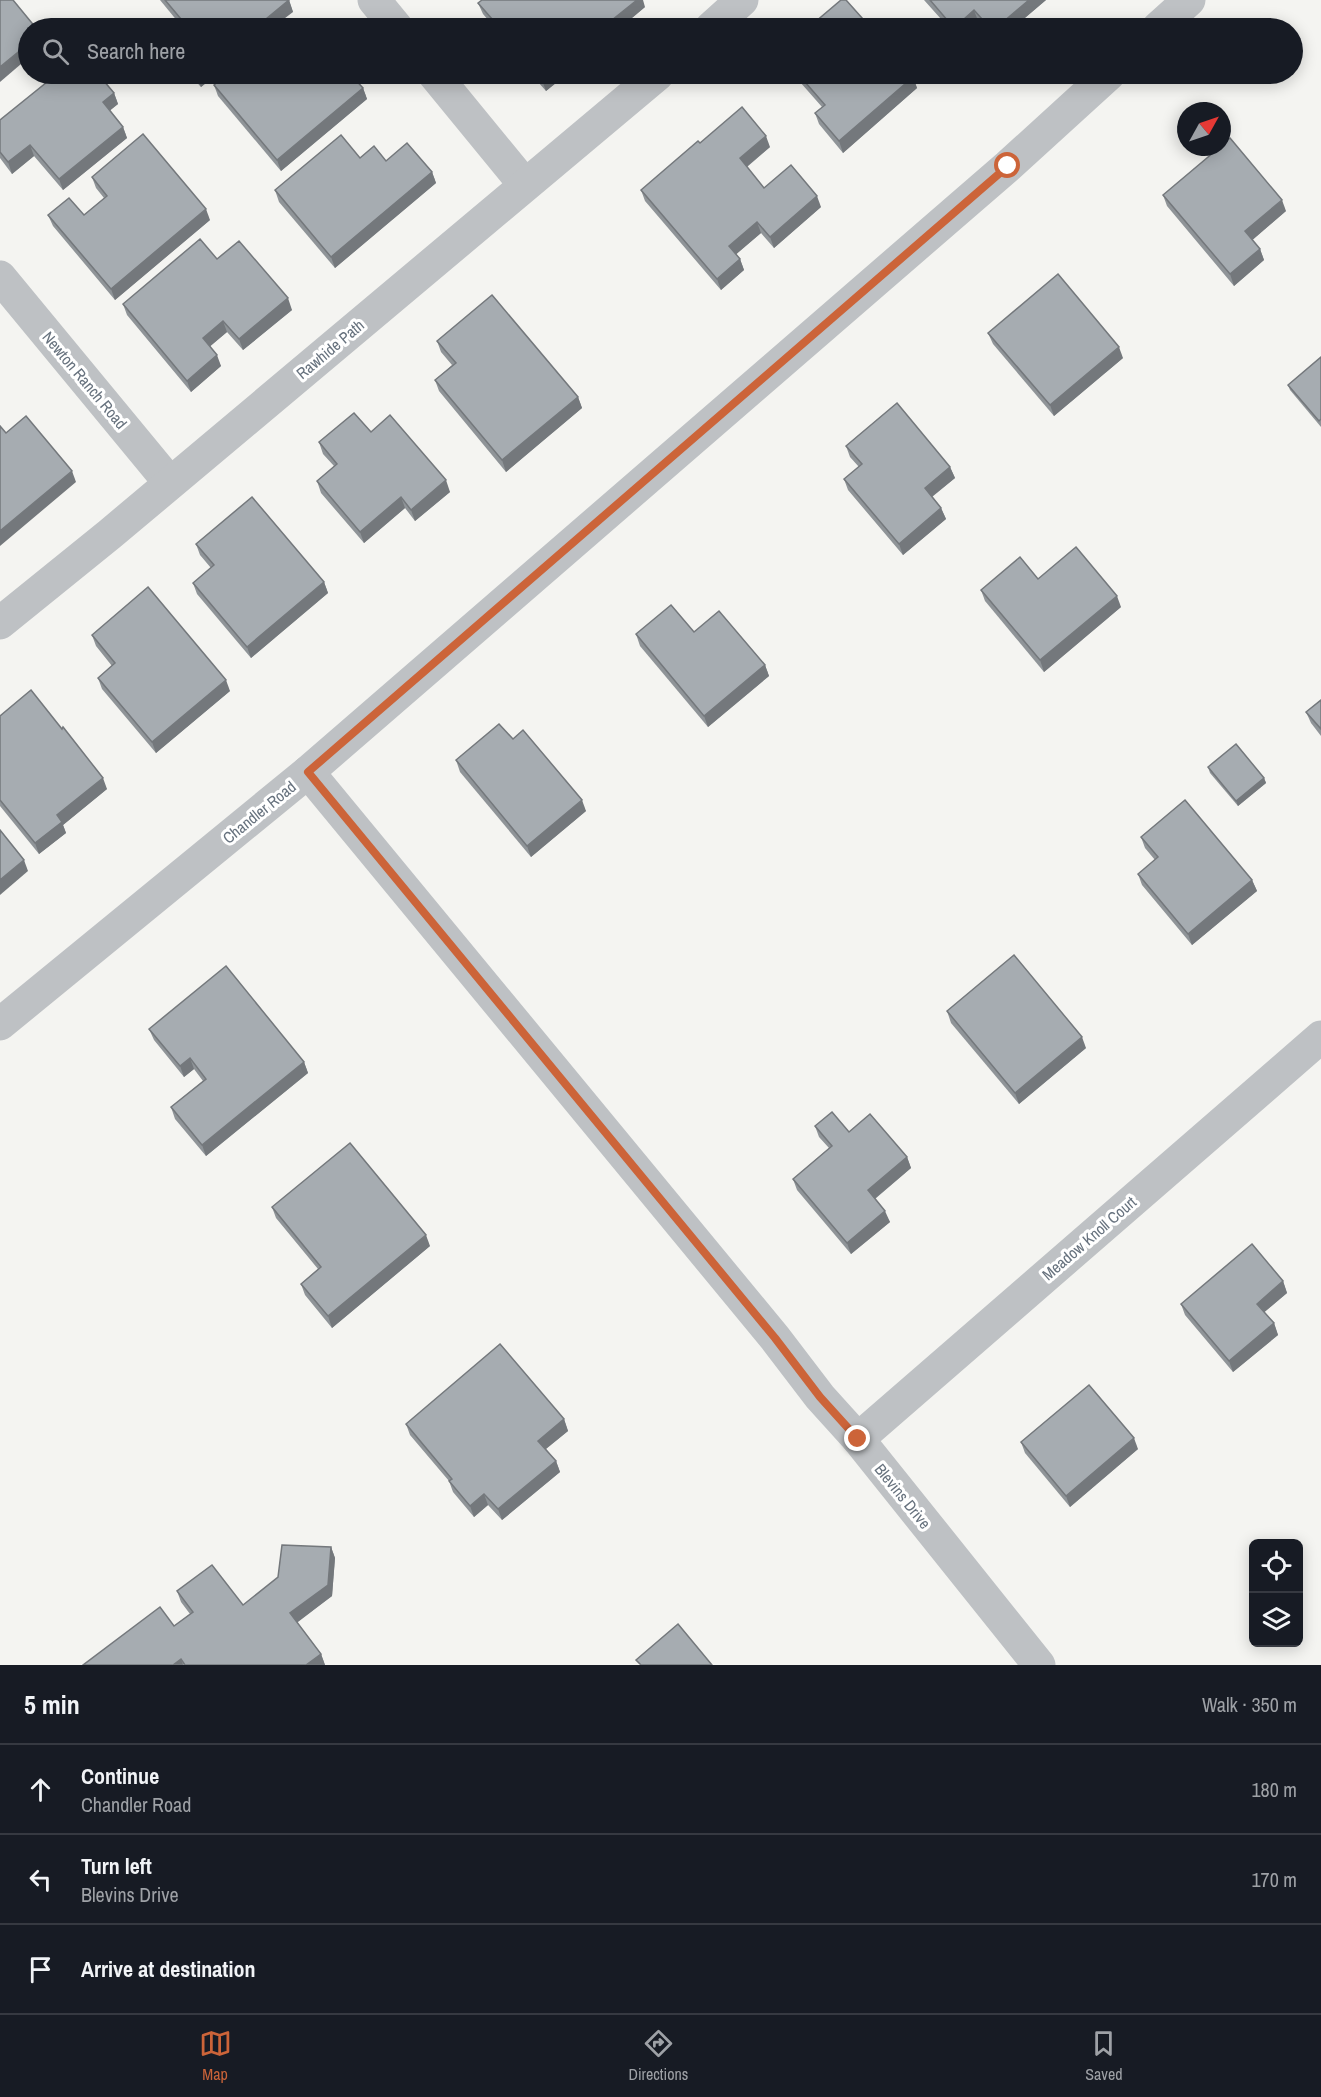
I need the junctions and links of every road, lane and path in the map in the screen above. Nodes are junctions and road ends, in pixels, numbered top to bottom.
1 (374, 0) edge
2 (742, 0) edge
3 (1189, 0) edge
4 (389, 18) edge
5 (722, 18) edge
6 (1169, 18) edge
7 (442, 84) edge
8 (646, 84) edge
9 (1098, 84) edge
10 (525, 185) junction
11 (0, 277) edge
12 (170, 483) junction
13 (0, 624) edge
14 (308, 772) junction
15 (0, 1024) edge
16 (1321, 1037) edge
17 (858, 1439) junction
18 (1039, 1665) edge

1 - 4 street
2 - 5 street
3 - 6 street
7 - 10 street
8 - 10 street, Rawhide Path
9 - 14 street, Chandler Road
10 - 12 street, Rawhide Path
11 - 12 street, Newton Ranch Road
12 - 13 street, Rawhide Path
14 - 15 street, Chandler Road
14 - 17 street, Blevins Drive
16 - 17 street, Meadow Knoll Court
17 - 18 street, Blevins Drive

